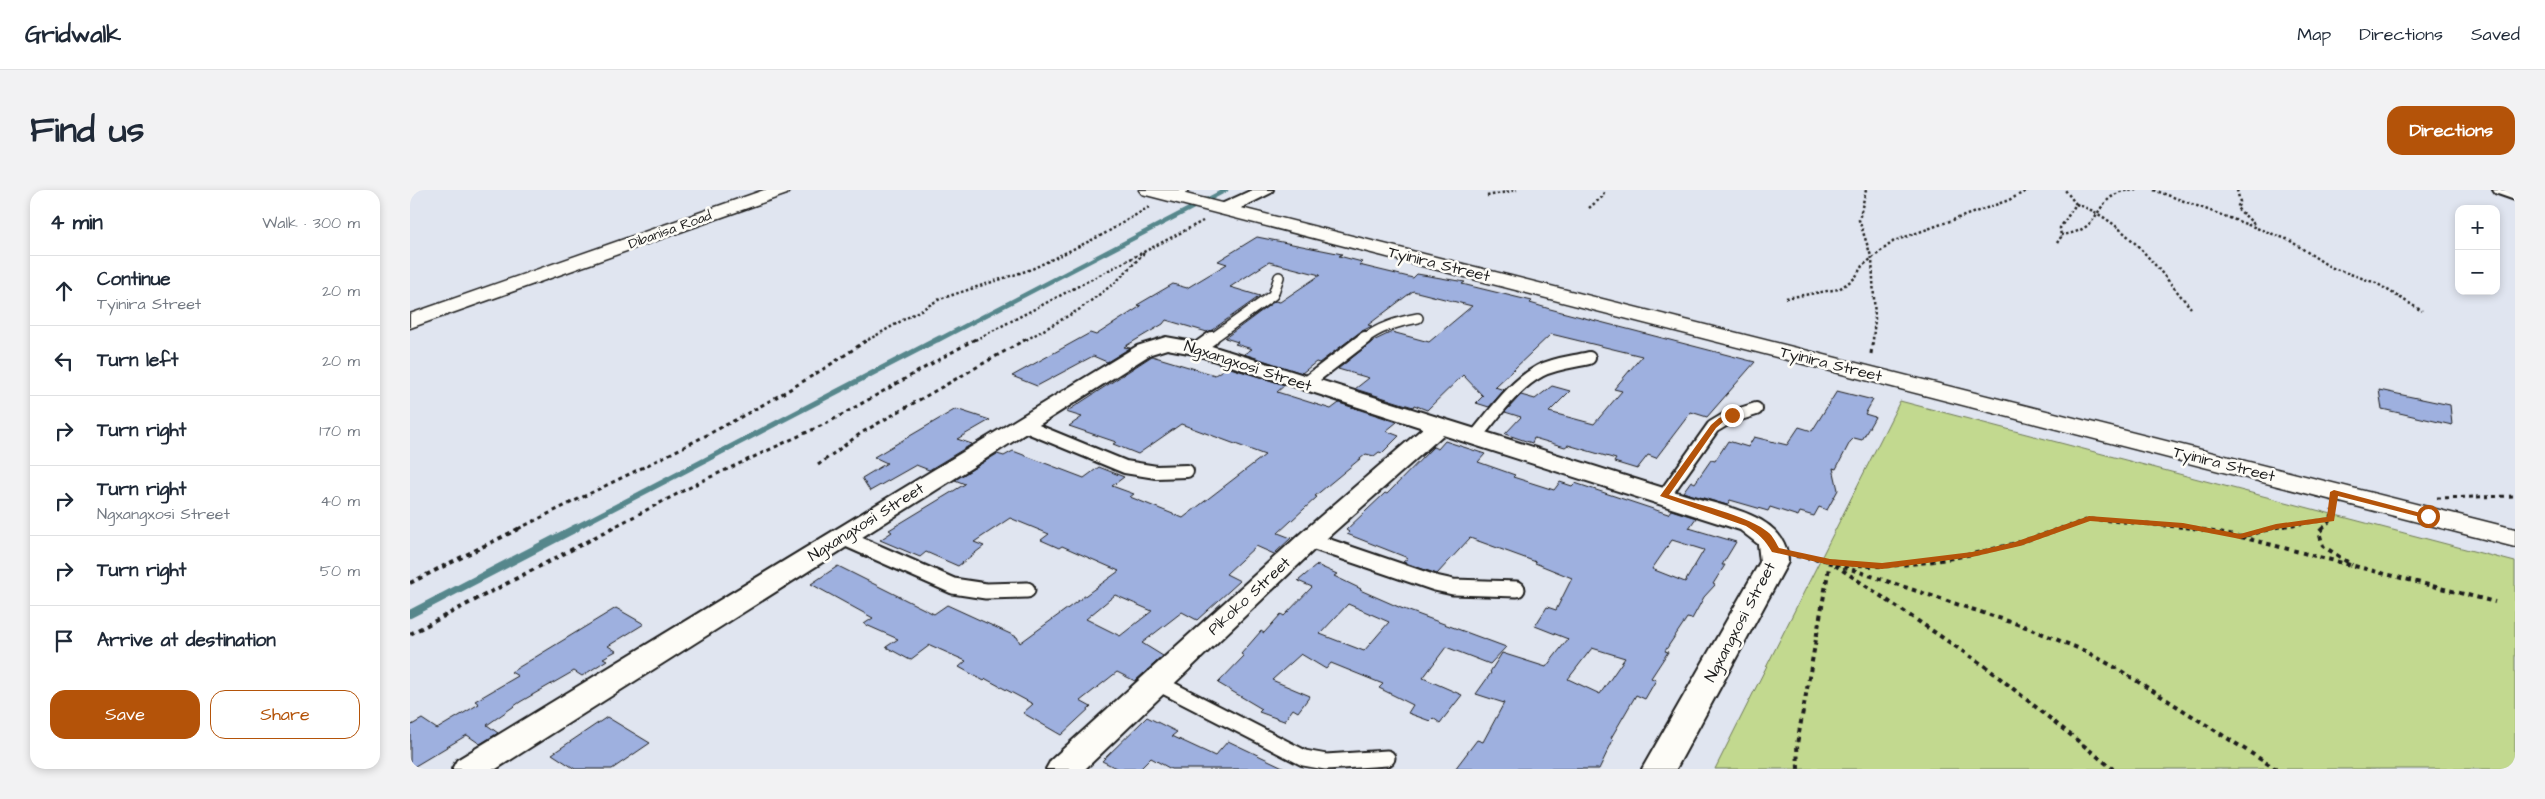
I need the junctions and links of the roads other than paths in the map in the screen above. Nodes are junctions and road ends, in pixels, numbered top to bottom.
1 (766, 190) edge
2 (781, 190) edge
3 (1148, 190) edge
4 (1264, 190) edge
5 (2501, 190) edge
6 (1177, 195) edge
7 (2515, 195) edge
8 (1219, 208) junction
9 (557, 268) junction
10 (1278, 277) dead end
11 (1418, 318) dead end
12 (410, 322) edge
13 (1198, 348) junction
14 (1589, 358) dead end
15 (1304, 384) junction
16 (1756, 409) dead end
17 (1022, 425) junction
18 (1438, 427) junction
19 (1474, 438) junction
20 (1187, 471) dead end
21 (1664, 496) junction
22 (842, 537) junction
23 (2515, 538) edge
24 (1309, 540) junction
25 (1517, 589) dead end
26 (1027, 590) dead end
27 (1156, 682) junction
28 (1387, 758) dead end
29 (469, 769) edge
30 (1063, 769) edge
31 (1659, 769) edge

1 - 9 street, Dibanisa Road
2 - 9 street, Dibanisa Road
3 - 6 street, Tyinira Street
4 - 8 street
5 - 7 street
6 - 8 street, Tyinira Street
8 - 23 street, Tyinira Street
9 - 12 street, Dibanisa Road
10 - 13 lane
11 - 15 lane
13 - 15 street, Ngxangxosi Street
13 - 17 street, Ngxangxosi Street
14 - 19 lane
15 - 18 street, Ngxangxosi Street
16 - 21 lane
17 - 20 lane
17 - 22 street, Ngxangxosi Street
18 - 19 street, Ngxangxosi Street
18 - 24 street, Pikoko Street
19 - 21 street, Ngxangxosi Street
21 - 31 street, Ngxangxosi Street
22 - 26 lane
22 - 29 street, Ngxangxosi Street
24 - 25 lane
24 - 27 street, Pikoko Street
27 - 28 lane
27 - 30 street, Pikoko Street

